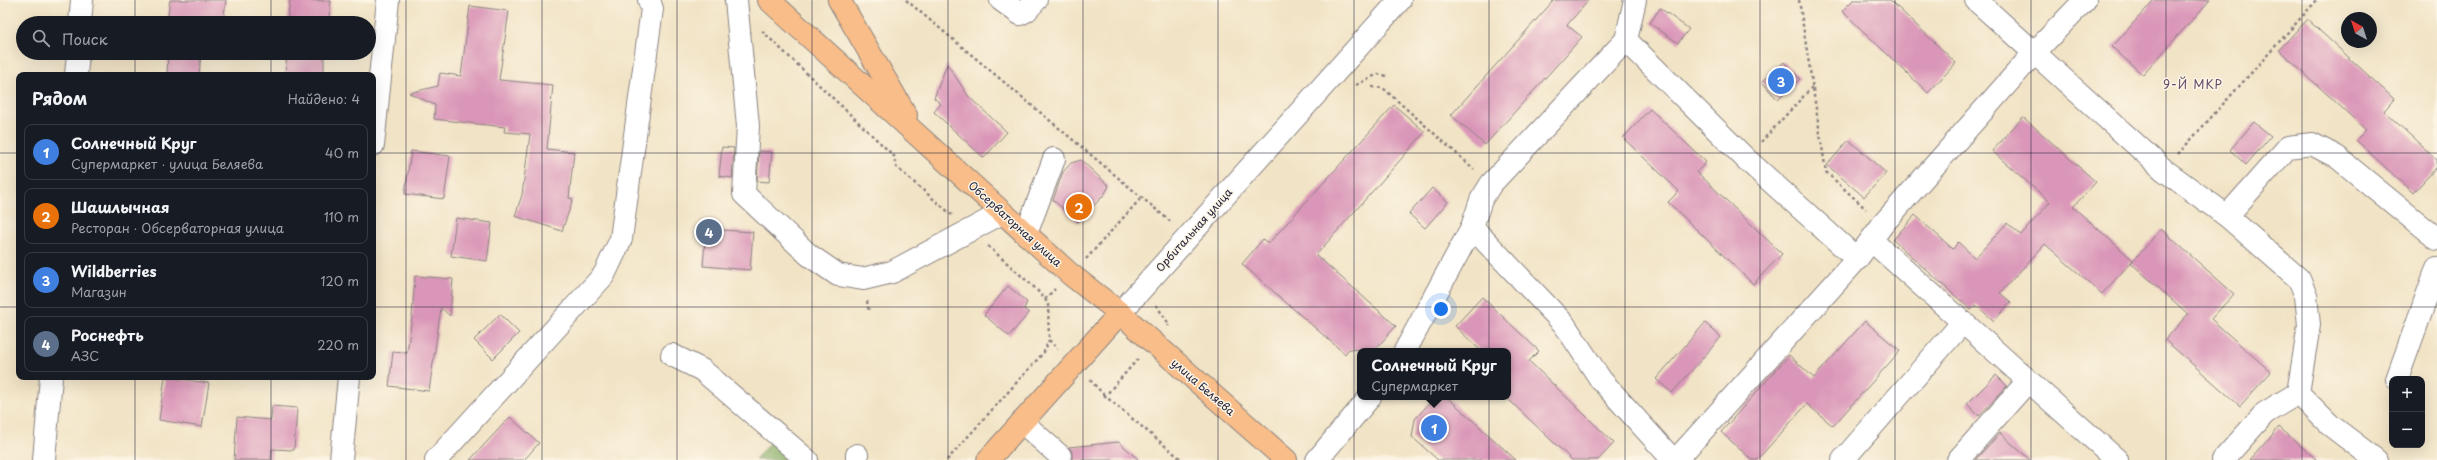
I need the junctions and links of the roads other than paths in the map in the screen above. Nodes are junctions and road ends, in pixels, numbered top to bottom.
1 (82, 0) edge
2 (388, 0) edge
3 (649, 0) edge
4 (769, 0) edge
5 (1002, 0) edge
6 (1036, 0) edge
7 (1400, 0) edge
8 (1635, 0) edge
9 (1976, 0) edge
10 (2085, 0) edge
11 (842, 1) edge
12 (737, 3) edge
13 (81, 16) edge
14 (1626, 40) junction
15 (2035, 52) junction
16 (77, 60) edge
17 (76, 72) edge
18 (376, 116) edge
19 (914, 130) junction
20 (1054, 159) dead end
21 (1002, 213) junction
22 (2227, 216) junction
23 (1472, 227) junction
24 (1877, 232) junction
25 (1026, 234) junction
26 (2437, 239) edge
27 (1857, 259) junction
28 (2437, 268) edge
29 (1120, 313) junction
30 (1963, 322) junction
31 (1407, 348) edge
32 (672, 356) dead end
33 (2398, 376) edge
34 (51, 380) edge
35 (350, 380) edge
36 (2028, 381) junction
37 (2298, 393) junction
38 (1367, 400) edge
39 (1022, 422) junction
40 (1060, 456) dead end
41 (44, 460) edge
42 (341, 460) edge
43 (436, 460) edge
44 (808, 460) edge
45 (988, 460) edge
46 (1286, 460) edge
47 (1317, 460) edge
48 (1673, 460) edge
49 (1676, 460) edge
50 (1843, 460) edge
51 (1958, 460) edge
52 (2117, 460) edge
53 (2222, 460) edge
54 (2376, 460) edge

1 - 13 street
2 - 18 street
3 - 43 street
4 - 19 main road, Обсерваторная улица
5 - 6 street
7 - 29 street, Орбитальная улица
8 - 14 street
9 - 15 street
10 - 15 street
11 - 19 main road, Обсерваторная улица
12 - 21 street
14 - 23 street
14 - 27 street
15 - 22 street
15 - 24 street
16 - 17 street
19 - 21 main road, Обсерваторная улица
20 - 25 street
21 - 25 main road, Обсерваторная улица
22 - 26 street
22 - 37 street
23 - 31 street
23 - 48 street
24 - 27 street
24 - 30 street
25 - 29 main road, Обсерваторная улица
27 - 49 street
28 - 33 street
29 - 39 main road, Орбитальная улица
29 - 46 main road, улица Беляева
30 - 36 street
30 - 50 street
32 - 44 street
34 - 41 street
35 - 42 street
36 - 51 street
36 - 52 street
37 - 53 street
37 - 54 street
38 - 47 street
39 - 40 street
39 - 45 main road, Орбитальная улица

